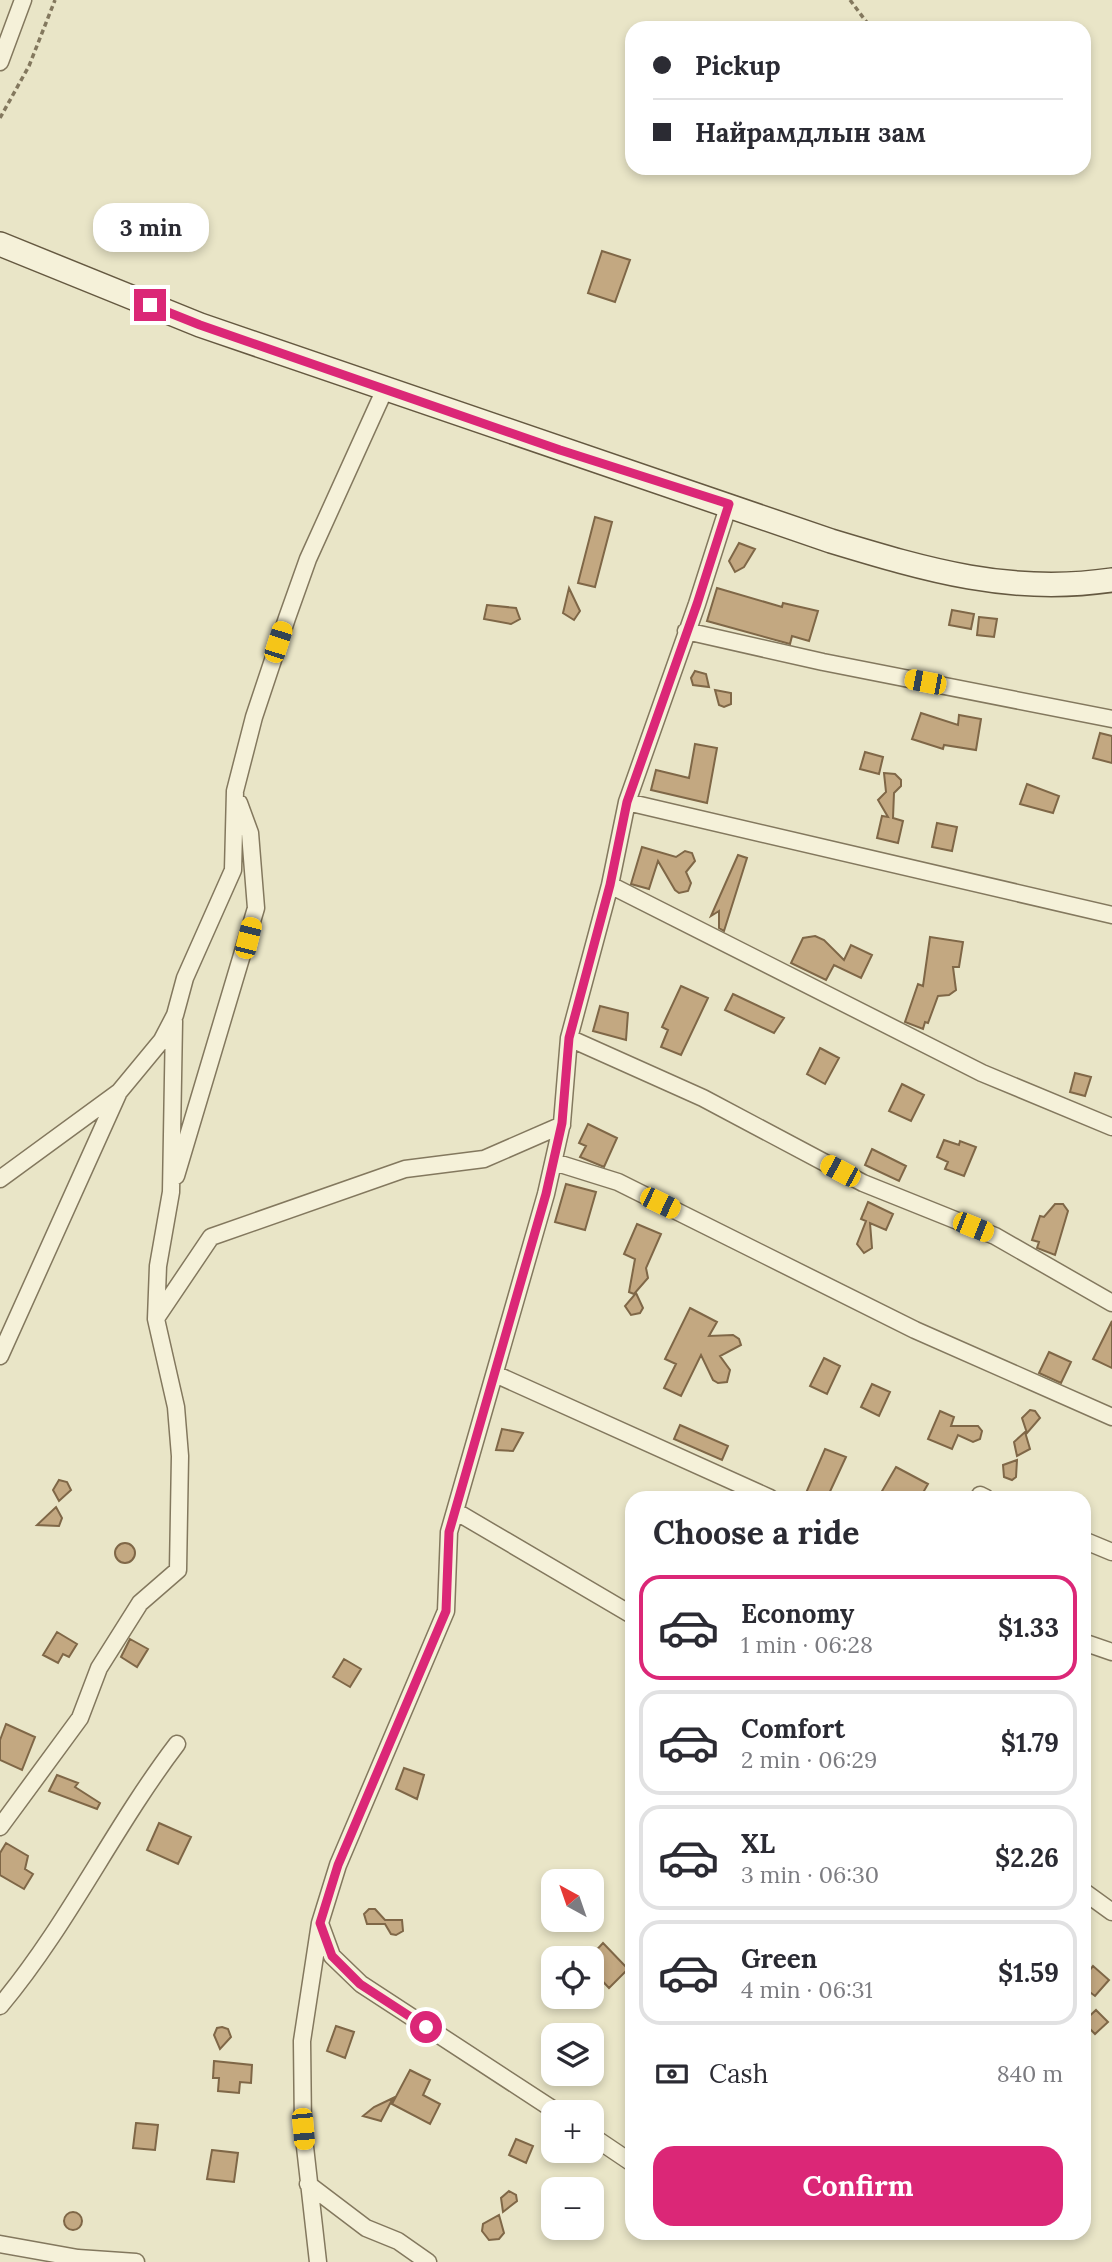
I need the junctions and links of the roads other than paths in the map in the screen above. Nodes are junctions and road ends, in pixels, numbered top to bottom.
1 (23, 0) edge
2 (0, 62) edge
3 (0, 244) edge
4 (384, 390) junction
5 (729, 504) junction
6 (1112, 580) edge
7 (686, 631) junction
8 (1112, 719) edge
9 (235, 792) junction
10 (627, 802) junction
11 (610, 885) junction
12 (1112, 915) edge
13 (175, 1015) junction
14 (569, 1038) junction
15 (119, 1092) junction
16 (562, 1125) junction
17 (1112, 1127) edge
18 (554, 1162) junction
19 (0, 1179) edge
20 (171, 1192) junction
21 (1112, 1303) edge
22 (156, 1319) junction
23 (0, 1356) edge
24 (495, 1374) junction
25 (1112, 1417) edge
26 (754, 1491) edge
27 (455, 1511) junction
28 (1091, 1543) edge
29 (1112, 1552) edge
30 (625, 1611) edge
31 (1091, 1645) edge
32 (1112, 1652) edge
33 (177, 1744) dead end
34 (0, 1827) edge
35 (1091, 1897) edge
36 (1112, 1912) edge
37 (320, 1923) junction
38 (0, 2006) edge
39 (541, 2102) edge
40 (604, 2144) edge
41 (625, 2158) edge
42 (308, 2184) junction
43 (0, 2244) edge
44 (136, 2262) edge
45 (318, 2262) edge
46 (428, 2262) edge

1 - 2 street
3 - 4 main road
4 - 5 main road
4 - 9 street
5 - 6 main road
5 - 7 street
7 - 8 street
7 - 10 street
9 - 13 street
9 - 20 street
10 - 11 street
10 - 12 street
11 - 14 street
11 - 17 street
13 - 15 street
13 - 20 street
14 - 16 street
14 - 21 street
15 - 19 street
15 - 23 street
16 - 18 street
16 - 22 street
18 - 24 street
18 - 25 street
20 - 22 street
22 - 34 street
24 - 26 street
24 - 27 street
27 - 30 street
27 - 37 street
28 - 29 street
31 - 32 street
33 - 38 street
35 - 36 street
37 - 39 street
37 - 42 street
40 - 41 street
42 - 45 street
42 - 46 street
43 - 44 street

